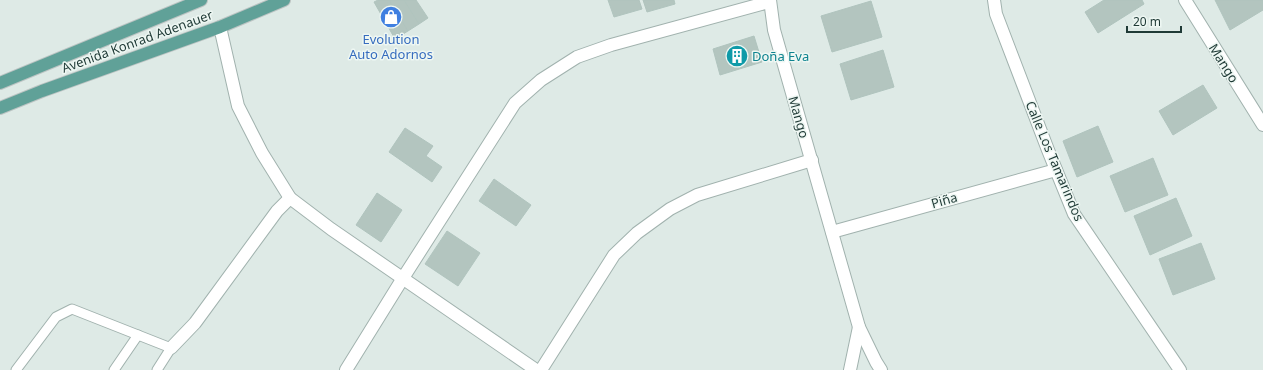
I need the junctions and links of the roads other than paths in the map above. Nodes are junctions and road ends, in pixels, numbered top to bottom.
1 (201, 0) edge
2 (284, 0) edge
3 (994, 0) edge
4 (1185, 0) edge
5 (770, 1) edge
6 (220, 27) junction
7 (0, 83) edge
8 (0, 108) edge
9 (1263, 125) edge
10 (812, 160) junction
11 (1056, 170) junction
12 (290, 198) junction
13 (832, 232) junction
14 (403, 278) junction
15 (859, 328) junction
16 (138, 335) junction
17 (171, 348) junction
18 (16, 370) edge
19 (114, 370) edge
20 (157, 370) edge
21 (346, 370) edge
22 (536, 370) edge
23 (541, 370) edge
24 (850, 370) edge
25 (881, 370) edge
26 (1180, 370) edge

1 - 7 main road, Avenida Konrad Adenauer
2 - 6 main road, Avenida Konrad Adenauer
3 - 11 street, Calle Los Tamarindos
4 - 9 street, Mango
5 - 10 street, Mango
5 - 14 street
6 - 8 main road, Avenida Konrad Adenauer
6 - 12 street
10 - 13 street, Mango
10 - 23 street
11 - 13 street, Piña
11 - 26 street, Calle Los Tamarindos
12 - 14 street
12 - 17 street
13 - 15 street, Mango
14 - 21 street
14 - 22 street
15 - 24 street
15 - 25 street, Mango
16 - 17 lane
16 - 18 lane
16 - 19 lane
17 - 20 lane

